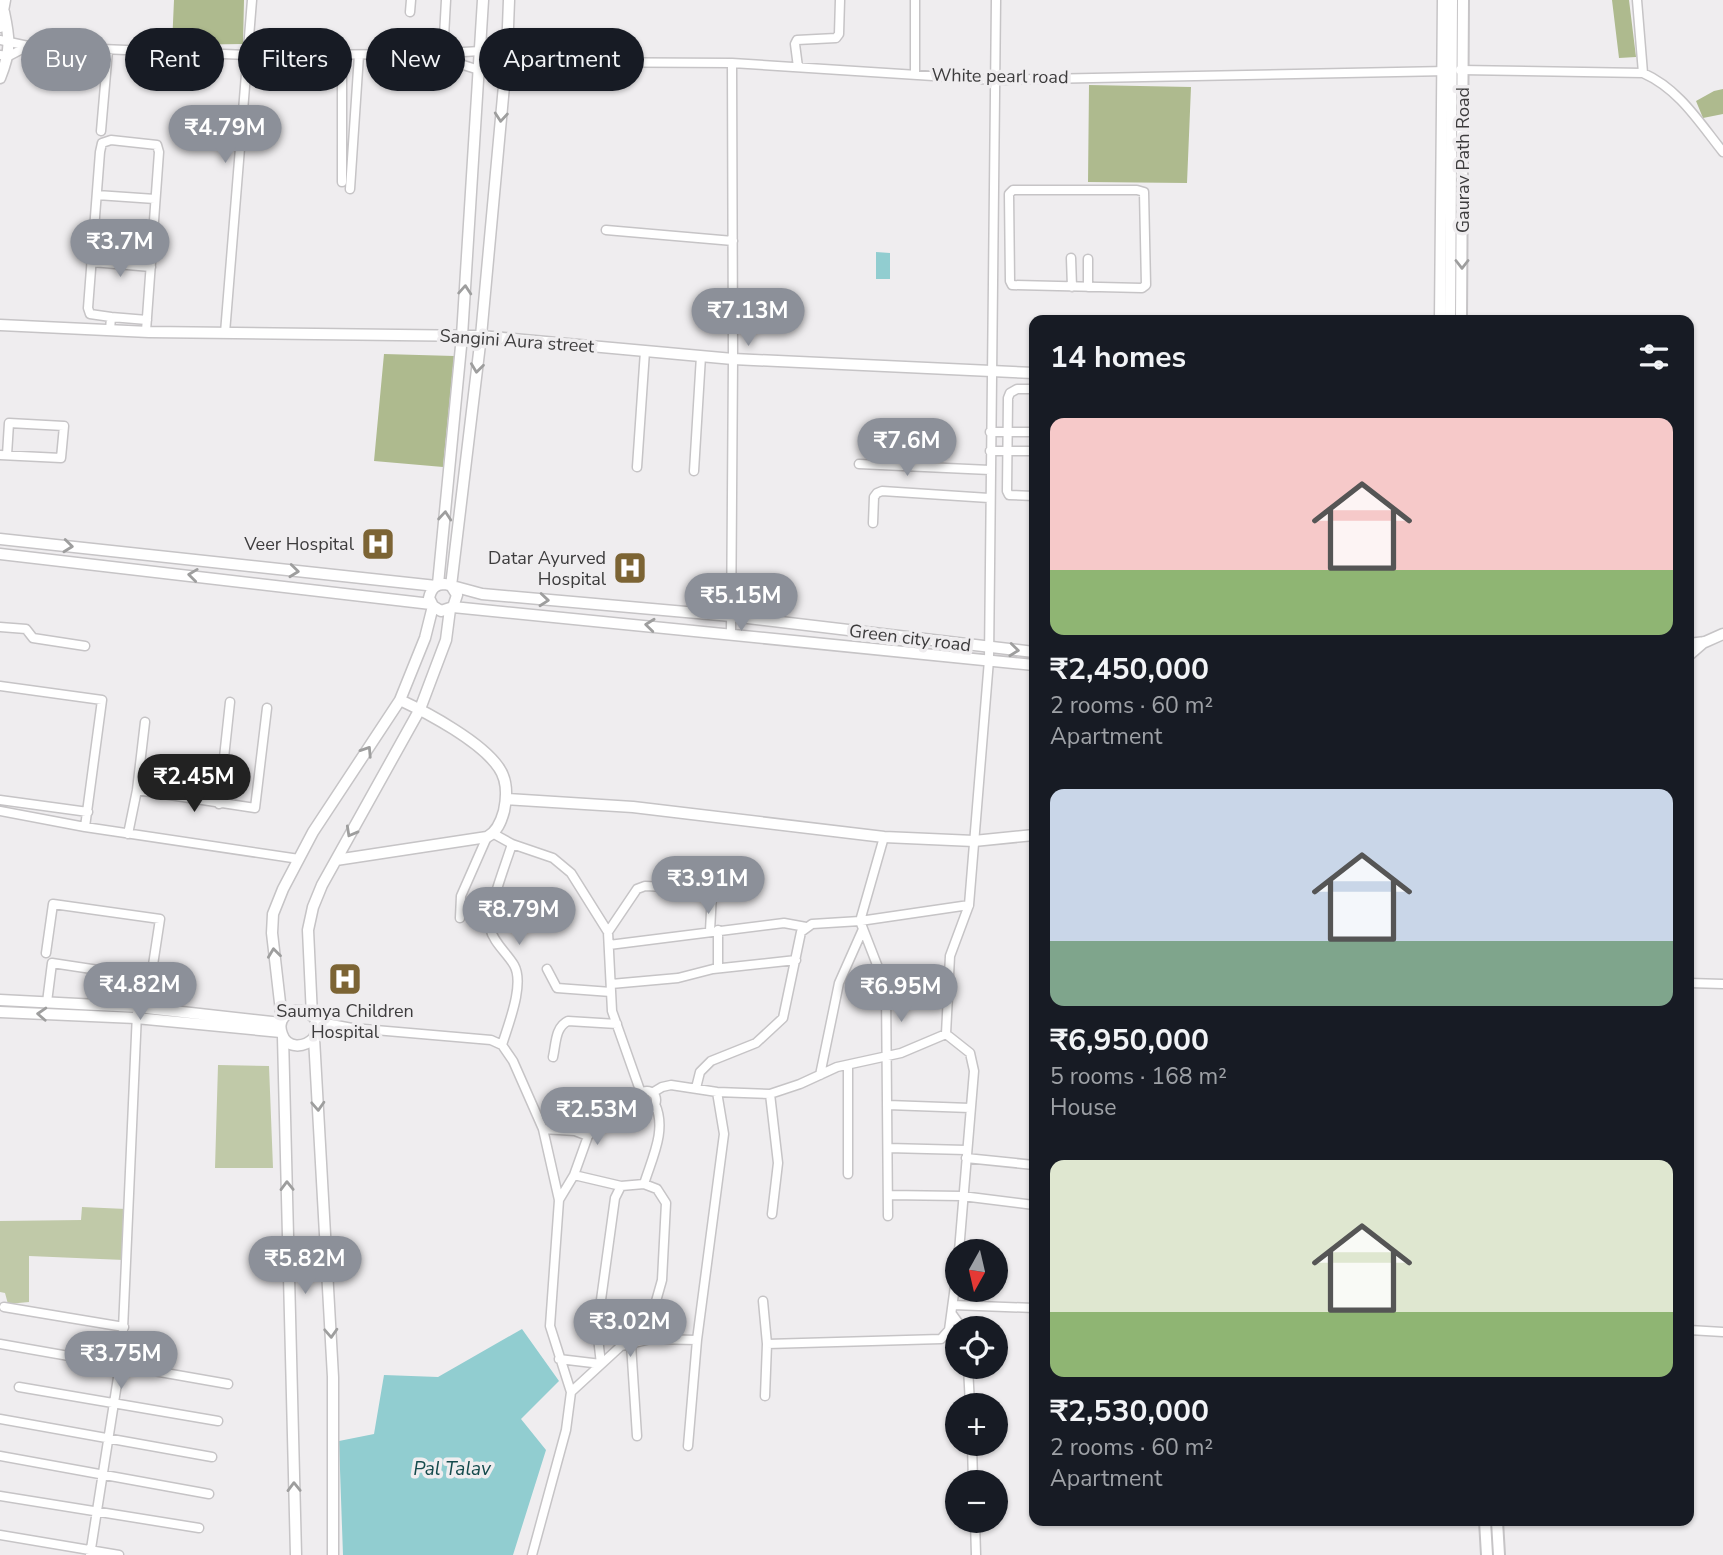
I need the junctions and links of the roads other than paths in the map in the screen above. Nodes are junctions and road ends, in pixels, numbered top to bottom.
1 (5, 0) edge
2 (251, 0) edge
3 (411, 0) edge
4 (446, 0) edge
5 (484, 0) edge
6 (509, 0) edge
7 (840, 0) edge
8 (915, 0) edge
9 (996, 0) edge
10 (1443, 0) edge
11 (1452, 0) edge
12 (1463, 0) edge
13 (1637, 0) edge
14 (4, 12) junction
15 (410, 12) dead end
16 (0, 27) edge
17 (249, 28) edge
18 (444, 28) edge
19 (482, 28) edge
20 (508, 28) edge
21 (5, 40) edge
22 (21, 49) edge
23 (111, 50) edge
24 (238, 55) edge
25 (352, 55) edge
26 (359, 55) junction
27 (366, 55) edge
28 (4, 56) edge
29 (644, 63) edge
30 (732, 63) junction
31 (798, 67) junction
32 (1457, 70) junction
33 (1643, 73) junction
34 (915, 74) junction
35 (0, 78) edge
36 (995, 79) junction
37 (479, 86) edge
38 (104, 91) edge
39 (245, 91) edge
40 (342, 91) edge
41 (504, 91) edge
42 (101, 131) dead end
43 (1723, 152) edge
44 (342, 182) dead end
45 (350, 189) dead end
46 (97, 195) junction
47 (155, 200) junction
48 (606, 230) dead end
49 (733, 241) junction
50 (1010, 256) junction
51 (992, 257) junction
52 (1071, 258) dead end
53 (1088, 259) dead end
54 (92, 262) junction
55 (151, 267) junction
56 (1072, 287) junction
57 (1088, 287) junction
58 (1440, 315) edge
59 (1450, 315) edge
60 (1461, 315) edge
61 (111, 317) junction
62 (0, 325) edge
63 (146, 326) junction
64 (110, 330) junction
65 (225, 333) junction
66 (463, 336) junction
67 (481, 336) junction
68 (645, 351) junction
69 (701, 356) junction
70 (733, 359) junction
71 (991, 372) junction
72 (1029, 373) edge
73 (1029, 389) edge
74 (990, 432) junction
75 (1008, 432) junction
76 (1029, 432) edge
77 (990, 451) junction
78 (1007, 451) junction
79 (1029, 451) edge
80 (4, 455) edge
81 (859, 464) dead end
82 (637, 467) dead end
83 (990, 470) junction
84 (694, 471) dead end
85 (1029, 496) edge
86 (989, 498) junction
87 (873, 523) dead end
88 (0, 539) edge
89 (0, 554) edge
90 (437, 585) junction
91 (452, 587) junction
92 (432, 605) junction
93 (451, 608) junction
94 (731, 617) junction
95 (0, 627) edge
96 (731, 633) junction
97 (1723, 634) edge
98 (1705, 642) junction
99 (1694, 643) edge
100 (85, 646) dead end
101 (989, 647) junction
102 (1029, 651) edge
103 (1694, 651) edge
104 (989, 660) junction
105 (1029, 664) edge
106 (0, 686) edge
107 (400, 700) junction
108 (230, 702) dead end
109 (267, 708) dead end
110 (419, 709) junction
111 (145, 722) dead end
112 (137, 790) junction
113 (506, 799) junction
114 (0, 800) edge
115 (219, 804) junction
116 (0, 811) edge
117 (88, 812) junction
118 (85, 827) junction
119 (128, 834) junction
120 (490, 835) junction
121 (1029, 836) edge
122 (884, 837) junction
123 (974, 841) junction
124 (512, 844) junction
125 (299, 859) junction
126 (336, 860) junction
127 (969, 905) junction
128 (460, 918) dead end
129 (862, 925) junction
130 (806, 927) junction
131 (714, 930) junction
132 (608, 932) junction
133 (609, 945) junction
134 (46, 953) dead end
135 (796, 960) junction
136 (718, 968) junction
137 (547, 969) dead end
138 (1694, 983) edge
139 (1723, 984) edge
140 (611, 988) junction
141 (0, 1000) edge
142 (47, 1002) junction
143 (137, 1007) junction
144 (0, 1012) edge
145 (136, 1018) junction
146 (314, 1019) junction
147 (617, 1024) junction
148 (282, 1028) junction
149 (352, 1028) junction
150 (946, 1034) junction
151 (314, 1037) junction
152 (502, 1045) junction
153 (888, 1056) junction
154 (553, 1057) dead end
155 (848, 1065) junction
156 (820, 1075) junction
157 (696, 1088) junction
158 (717, 1092) junction
159 (641, 1093) junction
160 (652, 1093) junction
161 (769, 1094) junction
162 (655, 1104) junction
163 (888, 1105) junction
164 (640, 1106) junction
165 (970, 1108) junction
166 (543, 1129) junction
167 (588, 1136) junction
168 (888, 1148) junction
169 (966, 1154) junction
170 (1029, 1164) edge
171 (848, 1174) dead end
172 (574, 1175) junction
173 (644, 1184) junction
174 (621, 1186) junction
175 (888, 1195) junction
176 (962, 1196) junction
177 (559, 1200) junction
178 (1029, 1204) edge
179 (772, 1214) dead end
180 (888, 1216) dead end
181 (960, 1239) edge
182 (763, 1301) dead end
183 (954, 1302) edge
184 (4, 1307) dead end
185 (1029, 1308) edge
186 (953, 1310) junction
187 (956, 1316) edge
188 (124, 1327) junction
189 (1694, 1330) edge
190 (1723, 1332) edge
191 (651, 1339) junction
192 (697, 1340) junction
193 (0, 1344) edge
194 (631, 1344) junction
195 (767, 1344) junction
196 (559, 1359) junction
197 (601, 1364) junction
198 (120, 1365) junction
199 (228, 1384) dead end
200 (19, 1387) dead end
201 (571, 1392) junction
202 (765, 1396) dead end
203 (114, 1405) junction
204 (0, 1419) edge
205 (218, 1421) dead end
206 (637, 1436) dead end
207 (108, 1438) junction
208 (688, 1446) dead end
209 (0, 1456) edge
210 (212, 1457) dead end
211 (103, 1475) junction
212 (209, 1494) dead end
213 (0, 1496) edge
214 (97, 1512) junction
215 (1485, 1526) edge
216 (1497, 1526) edge
217 (199, 1528) dead end
218 (975, 1533) edge
219 (0, 1535) edge
220 (90, 1553) edge
221 (119, 1555) edge
222 (296, 1555) edge
223 (333, 1555) edge
224 (531, 1555) edge
225 (976, 1555) edge
226 (1487, 1555) edge
227 (1499, 1555) edge

1 - 14 street
2 - 17 street
3 - 15 street
4 - 18 street
5 - 19 street
6 - 20 street
7 - 31 street
8 - 34 street
9 - 36 street
10 - 32 street
11 - 32 main road, Gaurav Path Road
12 - 32 main road, Gaurav Path Road
13 - 33 street
14 - 16 street
14 - 21 street
21 - 28 street
22 - 28 street
23 - 24 street
25 - 26 street
26 - 27 street
26 - 45 street
28 - 35 street
29 - 30 street, White pearl road
30 - 31 street, White pearl road
30 - 49 street
31 - 34 street, White pearl road
32 - 33 street, White pearl road
32 - 36 street, White pearl road
32 - 58 street
32 - 59 main road, Gaurav Path Road
32 -> 60 main road, Gaurav Path Road
33 - 43 street
34 - 36 street, White pearl road
36 - 51 street
66 -> 37 street
38 - 42 street
39 - 65 street
40 - 44 street
41 -> 67 street
46 - 47 street
46 - 47 street
46 - 54 street
47 - 55 street
48 - 49 street
49 - 70 street
50 - 51 street
50 - 56 street
50 - 57 street
51 - 71 street
52 - 56 street
53 - 57 street
54 - 55 street
54 - 61 street
55 - 63 street
56 - 57 street
61 - 63 street
61 - 64 street
62 - 64 street, Sangini Aura street
63 - 64 street, Sangini Aura street
63 - 65 street, Sangini Aura street
65 - 66 street, Sangini Aura street
66 - 67 street, Sangini Aura street
90 -> 66 street
67 - 68 street, Sangini Aura street
67 -> 91 street
68 - 69 street, Sangini Aura street
68 - 82 street
69 - 70 street, Sangini Aura street
69 - 84 street
70 - 71 street, Sangini Aura street
70 - 94 street
71 - 72 street, Sangini Aura street
71 - 74 street
73 - 75 street
74 - 75 street
74 - 77 street
75 - 76 street
75 - 78 street
77 - 78 street
77 - 83 street
78 - 79 street
78 - 85 street
80 - 80 street
81 - 83 street
83 - 86 street
86 - 87 street
86 - 101 street
88 -> 90 street
92 -> 89 street
90 - 91 street
90 - 92 street
91 - 93 street
91 -> 94 street, Green city road
92 - 93 street
92 - 107 street
96 -> 93 street, Green city road
93 - 110 street
94 - 96 street
94 - 101 street, Green city road
95 - 100 street
96 - 104 street, Green city road
97 - 98 street
98 - 99 street
98 - 103 street
101 -> 102 street, Green city road
101 - 104 street
104 - 105 street, Green city road
104 - 123 street
106 - 117 street
107 - 110 street
125 -> 107 street
108 - 115 street
109 - 115 street
110 - 113 street
110 -> 126 street
111 - 112 street
112 - 115 street
112 - 119 street
113 - 120 street
113 - 122 street
114 - 117 street
116 - 118 street
117 - 118 street
118 - 119 street
119 - 125 street
120 - 124 street
120 - 126 street
120 - 128 street
121 - 123 street
122 - 123 street
122 - 129 street
123 - 127 street
124 - 132 street
124 - 152 street
148 -> 125 street
126 - 146 street
127 - 129 street
127 - 150 street
129 - 130 street
129 - 153 street
129 - 156 street
130 - 131 street
130 - 135 street
131 - 132 street
131 - 133 street
131 - 136 street
132 - 133 street
133 - 140 street
134 - 142 street
135 - 136 street
135 - 157 street
136 - 140 street
137 - 140 street
138 - 139 street
140 - 147 street
141 - 142 street
142 - 143 street
143 - 145 street
143 - 148 street
145 -> 144 street
145 - 148 street
145 - 188 street
146 - 148 street
146 - 149 street
146 - 151 street
147 - 154 street
147 - 159 street
148 - 151 street
222 -> 148 street
149 - 151 street
149 - 152 street
150 - 153 street
150 - 165 street
151 -> 223 street
152 - 166 street
153 - 155 street
153 - 163 street
155 - 156 street
155 - 171 street
156 - 161 street
157 - 158 street
157 - 160 street
158 - 161 street
158 - 192 street
159 - 160 street
159 - 164 street
160 - 162 street
161 - 179 street
162 - 164 street
162 - 173 street
163 - 165 street
163 - 168 street
164 - 167 street
165 - 169 street
166 - 167 street
166 - 177 street
167 - 172 street
168 - 169 street
168 - 175 street
169 - 170 street
169 - 176 street
172 - 174 street
172 - 177 street
173 - 174 street
173 - 191 street
174 - 197 street
175 - 176 street
175 - 180 street
176 - 178 street
176 - 181 street
177 - 196 street
182 - 195 street
183 - 186 street
184 - 188 street
185 - 186 street
186 - 187 street
186 - 195 street
188 - 198 street
189 - 190 street
191 - 192 street
191 - 194 street
192 - 208 street
193 - 198 street
194 - 197 street
194 - 206 street
195 - 202 street
196 - 197 street
196 - 201 street
197 - 201 street
198 - 199 street
198 - 203 street
200 - 203 street
201 - 224 street
203 - 205 street
203 - 207 street
204 - 207 street
207 - 210 street
207 - 211 street
209 - 211 street
211 - 212 street
211 - 214 street
213 - 214 street
214 - 217 street
214 - 220 street
215 - 226 main road
216 - 227 main road
218 - 225 street
219 - 220 street
220 - 221 street

